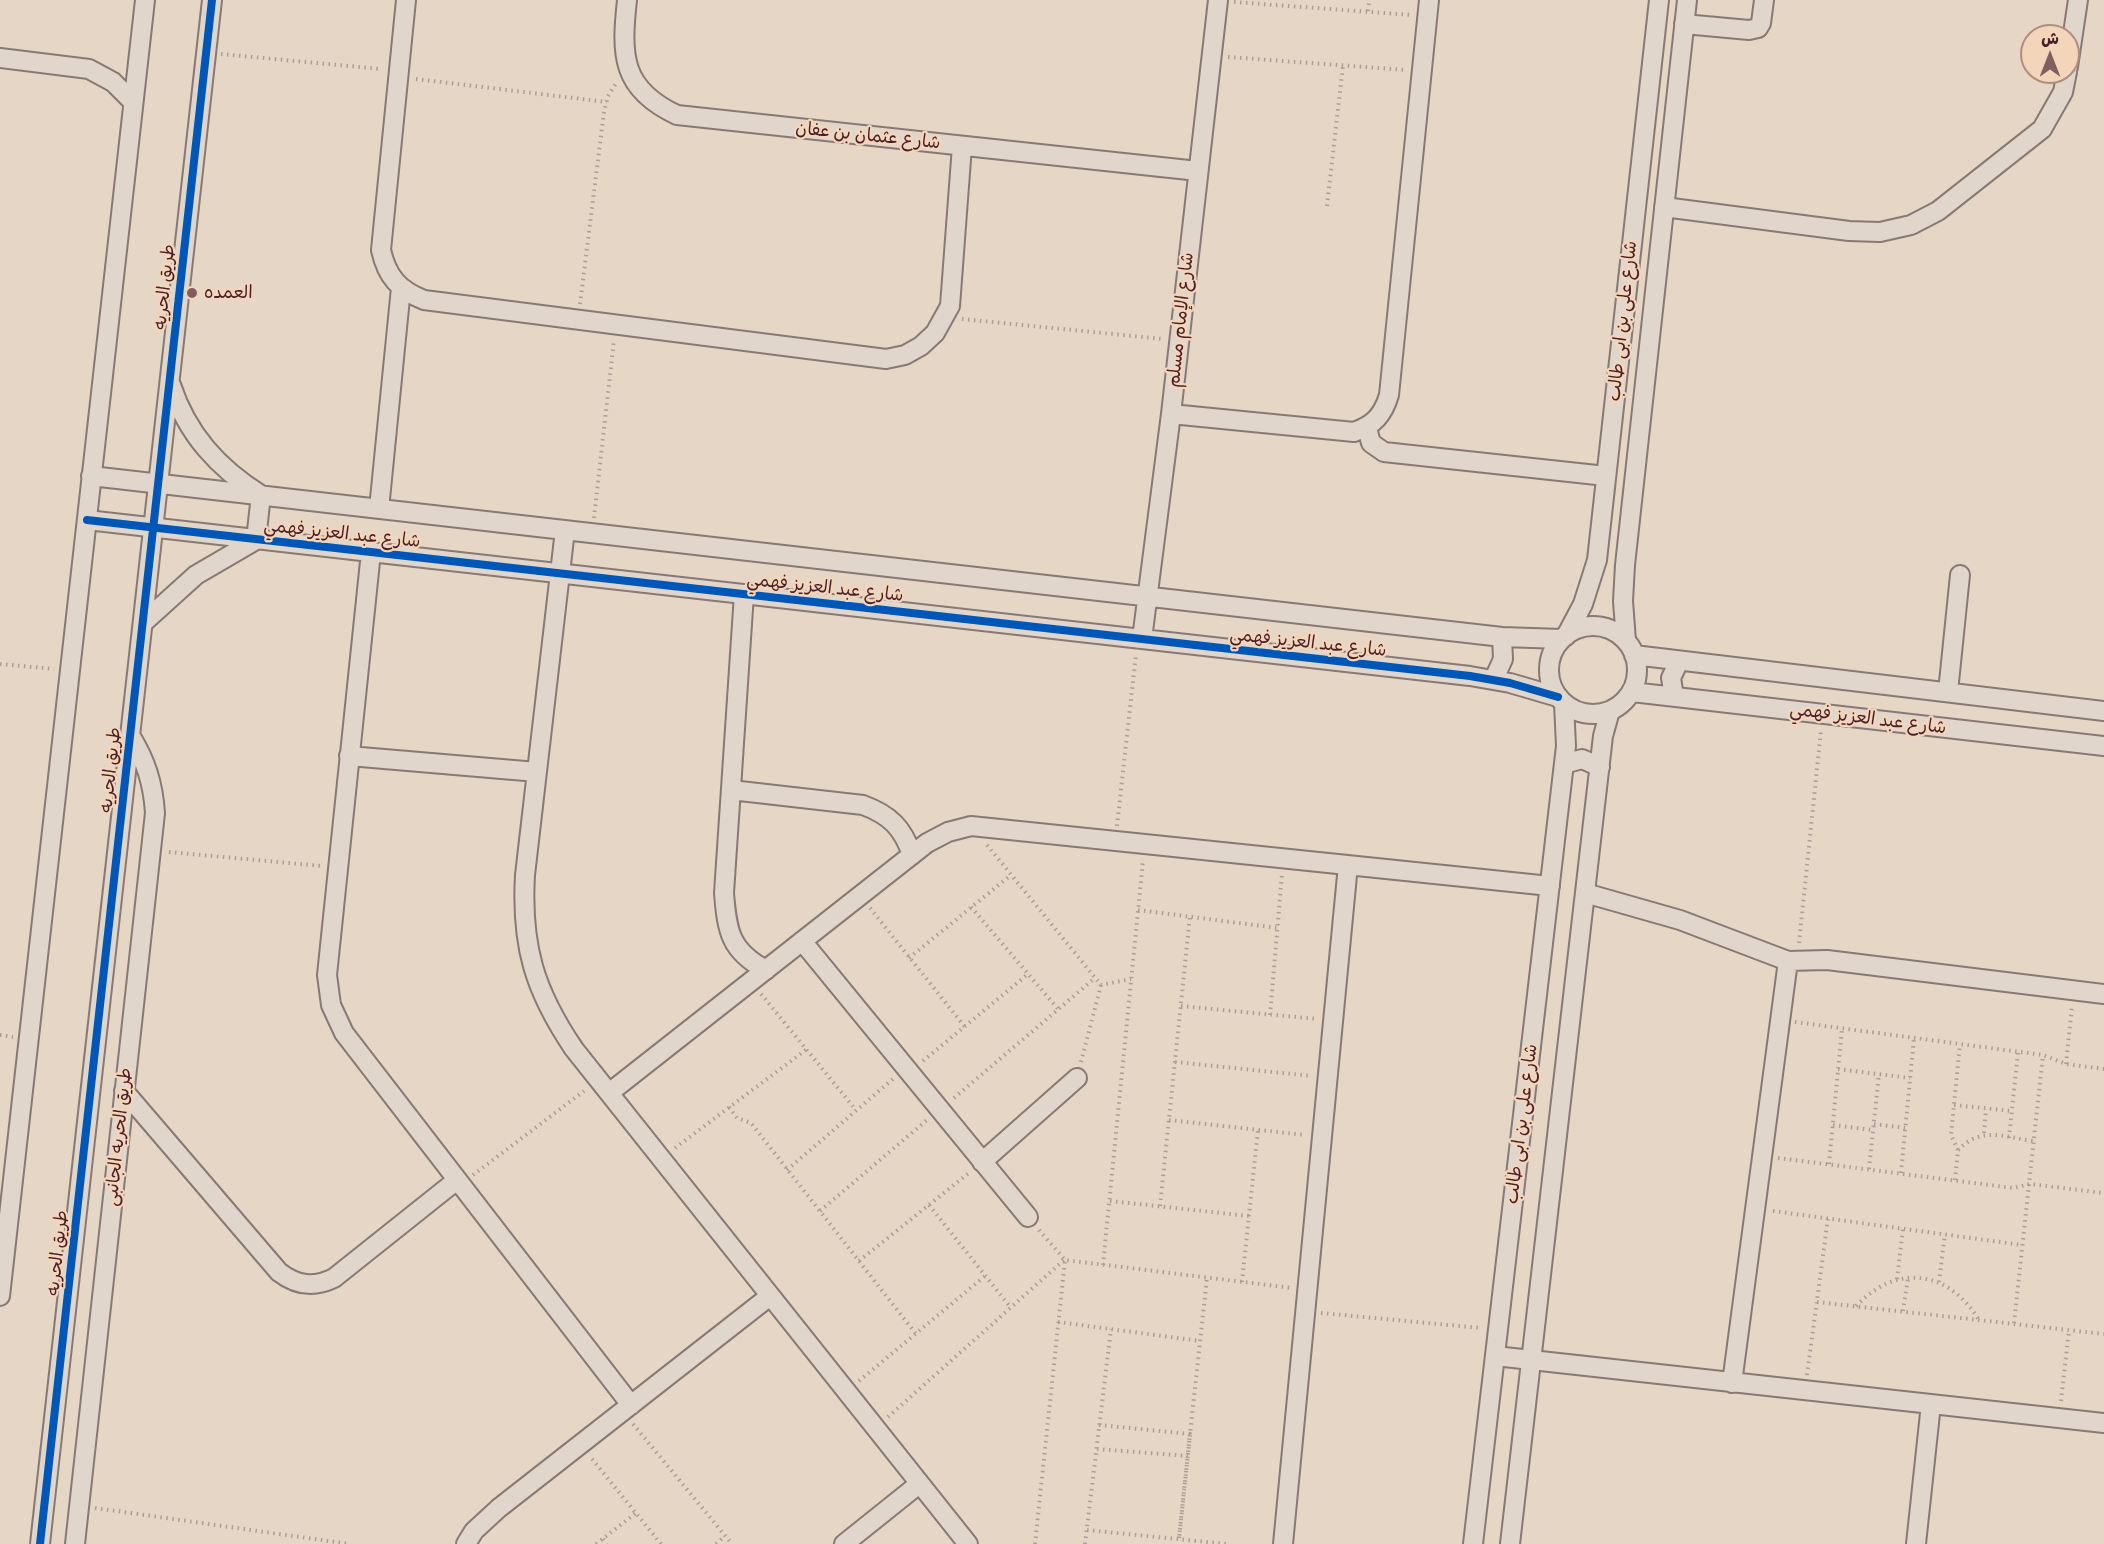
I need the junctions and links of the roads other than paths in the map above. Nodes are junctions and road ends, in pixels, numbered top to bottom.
1 (145, 0) edge
2 (212, 0) edge
3 (406, 0) edge
4 (627, 0) edge
5 (1217, 0) edge
6 (1659, 0) edge
7 (1687, 0) edge
8 (1764, 0) edge
9 (2078, 0) edge
10 (1429, 8) edge
11 (1684, 24) junction
12 (2074, 24) edge
13 (0, 58) edge
14 (2065, 84) edge
15 (133, 102) junction
16 (1645, 120) junction
17 (1673, 122) junction
18 (962, 146) junction
19 (1198, 171) junction
20 (1664, 207) junction
21 (402, 288) junction
22 (170, 379) junction
23 (1171, 414) junction
24 (1367, 428) junction
25 (92, 476) junction
26 (1606, 477) junction
27 (158, 484) junction
28 (261, 495) junction
29 (379, 509) junction
30 (87, 520) junction
31 (153, 527) junction
32 (565, 530) junction
33 (256, 540) junction
34 (371, 552) junction
35 (1597, 560) junction
36 (1625, 565) junction
37 (561, 573) junction
38 (1960, 574) dead end
39 (744, 594) junction
40 (1147, 597) junction
41 (144, 622) junction
42 (1502, 637) junction
43 (1564, 638) junction
44 (1140, 639) junction
45 (1630, 648) junction
46 (1680, 661) junction
47 (1494, 679) junction
48 (1632, 692) junction
49 (1948, 692) junction
50 (1674, 696) junction
51 (1561, 700) junction
52 (1610, 711) junction
53 (2104, 711) edge
54 (130, 735) junction
55 (2104, 746) edge
56 (350, 756) junction
57 (1564, 764) junction
58 (1600, 766) junction
59 (537, 772) junction
60 (731, 790) junction
61 (912, 855) junction
62 (1348, 865) junction
63 (1550, 886) junction
64 (1585, 893) junction
65 (802, 941) junction
66 (1792, 960) junction
67 (766, 970) junction
68 (2104, 994) edge
69 (1077, 1078) road end
70 (604, 1086) junction
71 (124, 1091) junction
72 (15, 1157) junction
73 (982, 1162) junction
74 (459, 1182) junction
75 (0, 1183) edge
76 (1028, 1217) road end
77 (0, 1296) edge
78 (770, 1296) junction
79 (1495, 1356) junction
80 (1531, 1360) junction
81 (1732, 1383) junction
82 (1931, 1404) junction
83 (627, 1408) junction
84 (2104, 1423) edge
85 (920, 1484) junction
86 (40, 1544) edge
87 (75, 1544) edge
88 (466, 1544) edge
89 (844, 1544) edge
90 (968, 1544) edge
91 (1283, 1544) edge
92 (1473, 1544) edge
93 (1510, 1544) edge
94 (1916, 1544) edge

1 - 15 street
2 - 22 street, طريق الحريه
3 - 21 street
4 - 18 street, شارع عثمان بن عفان
5 - 19 street, شارع الإمام مسلم
6 - 16 street, شارع على بن ابى طالب
7 - 11 street, شارع على بن ابى طالب
8 - 11 street
9 - 12 street
10 - 24 street
11 - 17 street, شارع على بن ابى طالب
13 - 15 street
14 - 20 street
15 - 25 street
16 - 17 street
16 - 26 street, شارع على بن ابى طالب
17 - 20 street, شارع على بن ابى طالب
18 - 19 street, شارع عثمان بن عفان
18 - 21 street
19 - 23 street, شارع الإمام مسلم
20 - 36 street, شارع على بن ابى طالب
21 - 29 street
22 - 27 street, طريق الحريه
22 - 28 street
23 - 24 street
23 - 40 street, شارع الإمام مسلم
24 - 26 street
25 - 27 street, شارع عبد العزيز فهمي
25 - 30 street
26 - 35 street, شارع على بن ابى طالب
27 - 28 street, شارع عبد العزيز فهمي
27 - 31 street, طريق الحريه
28 - 29 street, شارع عبد العزيز فهمي
28 - 33 street
29 - 32 street, شارع عبد العزيز فهمي
30 - 31 street, شارع عبد العزيز فهمي
30 - 72 street
31 - 33 street, شارع عبد العزيز فهمي
31 - 41 street, طريق الحريه
32 - 37 street
32 - 40 street, شارع عبد العزيز فهمي
33 - 34 street, شارع عبد العزيز فهمي
33 - 41 street
34 - 37 street, شارع عبد العزيز فهمي
34 - 56 street
35 - 36 street
35 - 43 street, شارع على بن ابى طالب
36 - 45 street, شارع على بن ابى طالب
37 - 39 street, شارع عبد العزيز فهمي
37 - 59 street
38 - 49 street
39 - 44 street, شارع عبد العزيز فهمي
39 - 60 street
40 - 42 street, شارع عبد العزيز فهمي
40 - 44 street, شارع الإمام مسلم
41 - 54 street, طريق الحريه
42 - 43 street, شارع عبد العزيز فهمي
42 - 47 street
43 - 45 street
43 - 51 street
44 - 47 street, شارع عبد العزيز فهمي
45 - 46 street, شارع عبد العزيز فهمي
45 - 48 street
46 - 49 street, شارع عبد العزيز فهمي
46 - 50 street
47 - 51 street, شارع عبد العزيز فهمي
48 - 50 street, شارع عبد العزيز فهمي
48 - 52 street
49 - 53 street, شارع عبد العزيز فهمي
50 - 55 street, شارع عبد العزيز فهمي
51 - 52 street
51 - 57 street, شارع على بن ابى طالب
52 - 58 street, شارع على بن ابى طالب
54 - 71 street, طريق الحريه الجانبى
54 - 86 street, طريق الحريه
56 - 59 street
56 - 74 street
57 - 58 street
57 - 63 street, شارع على بن ابى طالب
58 - 64 street, شارع على بن ابى طالب
59 - 70 street
60 - 61 street
60 - 67 street
61 - 62 street
61 - 65 street
62 - 63 street
62 - 91 street
63 - 79 street, شارع على بن ابى طالب
64 - 66 street
64 - 80 street, شارع على بن ابى طالب
65 - 67 street
65 - 73 street
66 - 68 street
66 - 81 street
67 - 70 street
69 - 73 street
70 - 78 street
71 - 74 street
71 - 87 street, طريق الحريه الجانبى
72 - 75 street
72 - 77 street
73 - 76 street
74 - 83 street
78 - 83 street
78 - 85 street
79 - 80 street
79 - 92 street, شارع على بن ابى طالب
80 - 81 street
80 - 93 street, شارع على بن ابى طالب
81 - 82 street
82 - 84 street
82 - 94 street
83 - 88 street
85 - 89 street
85 - 90 street

